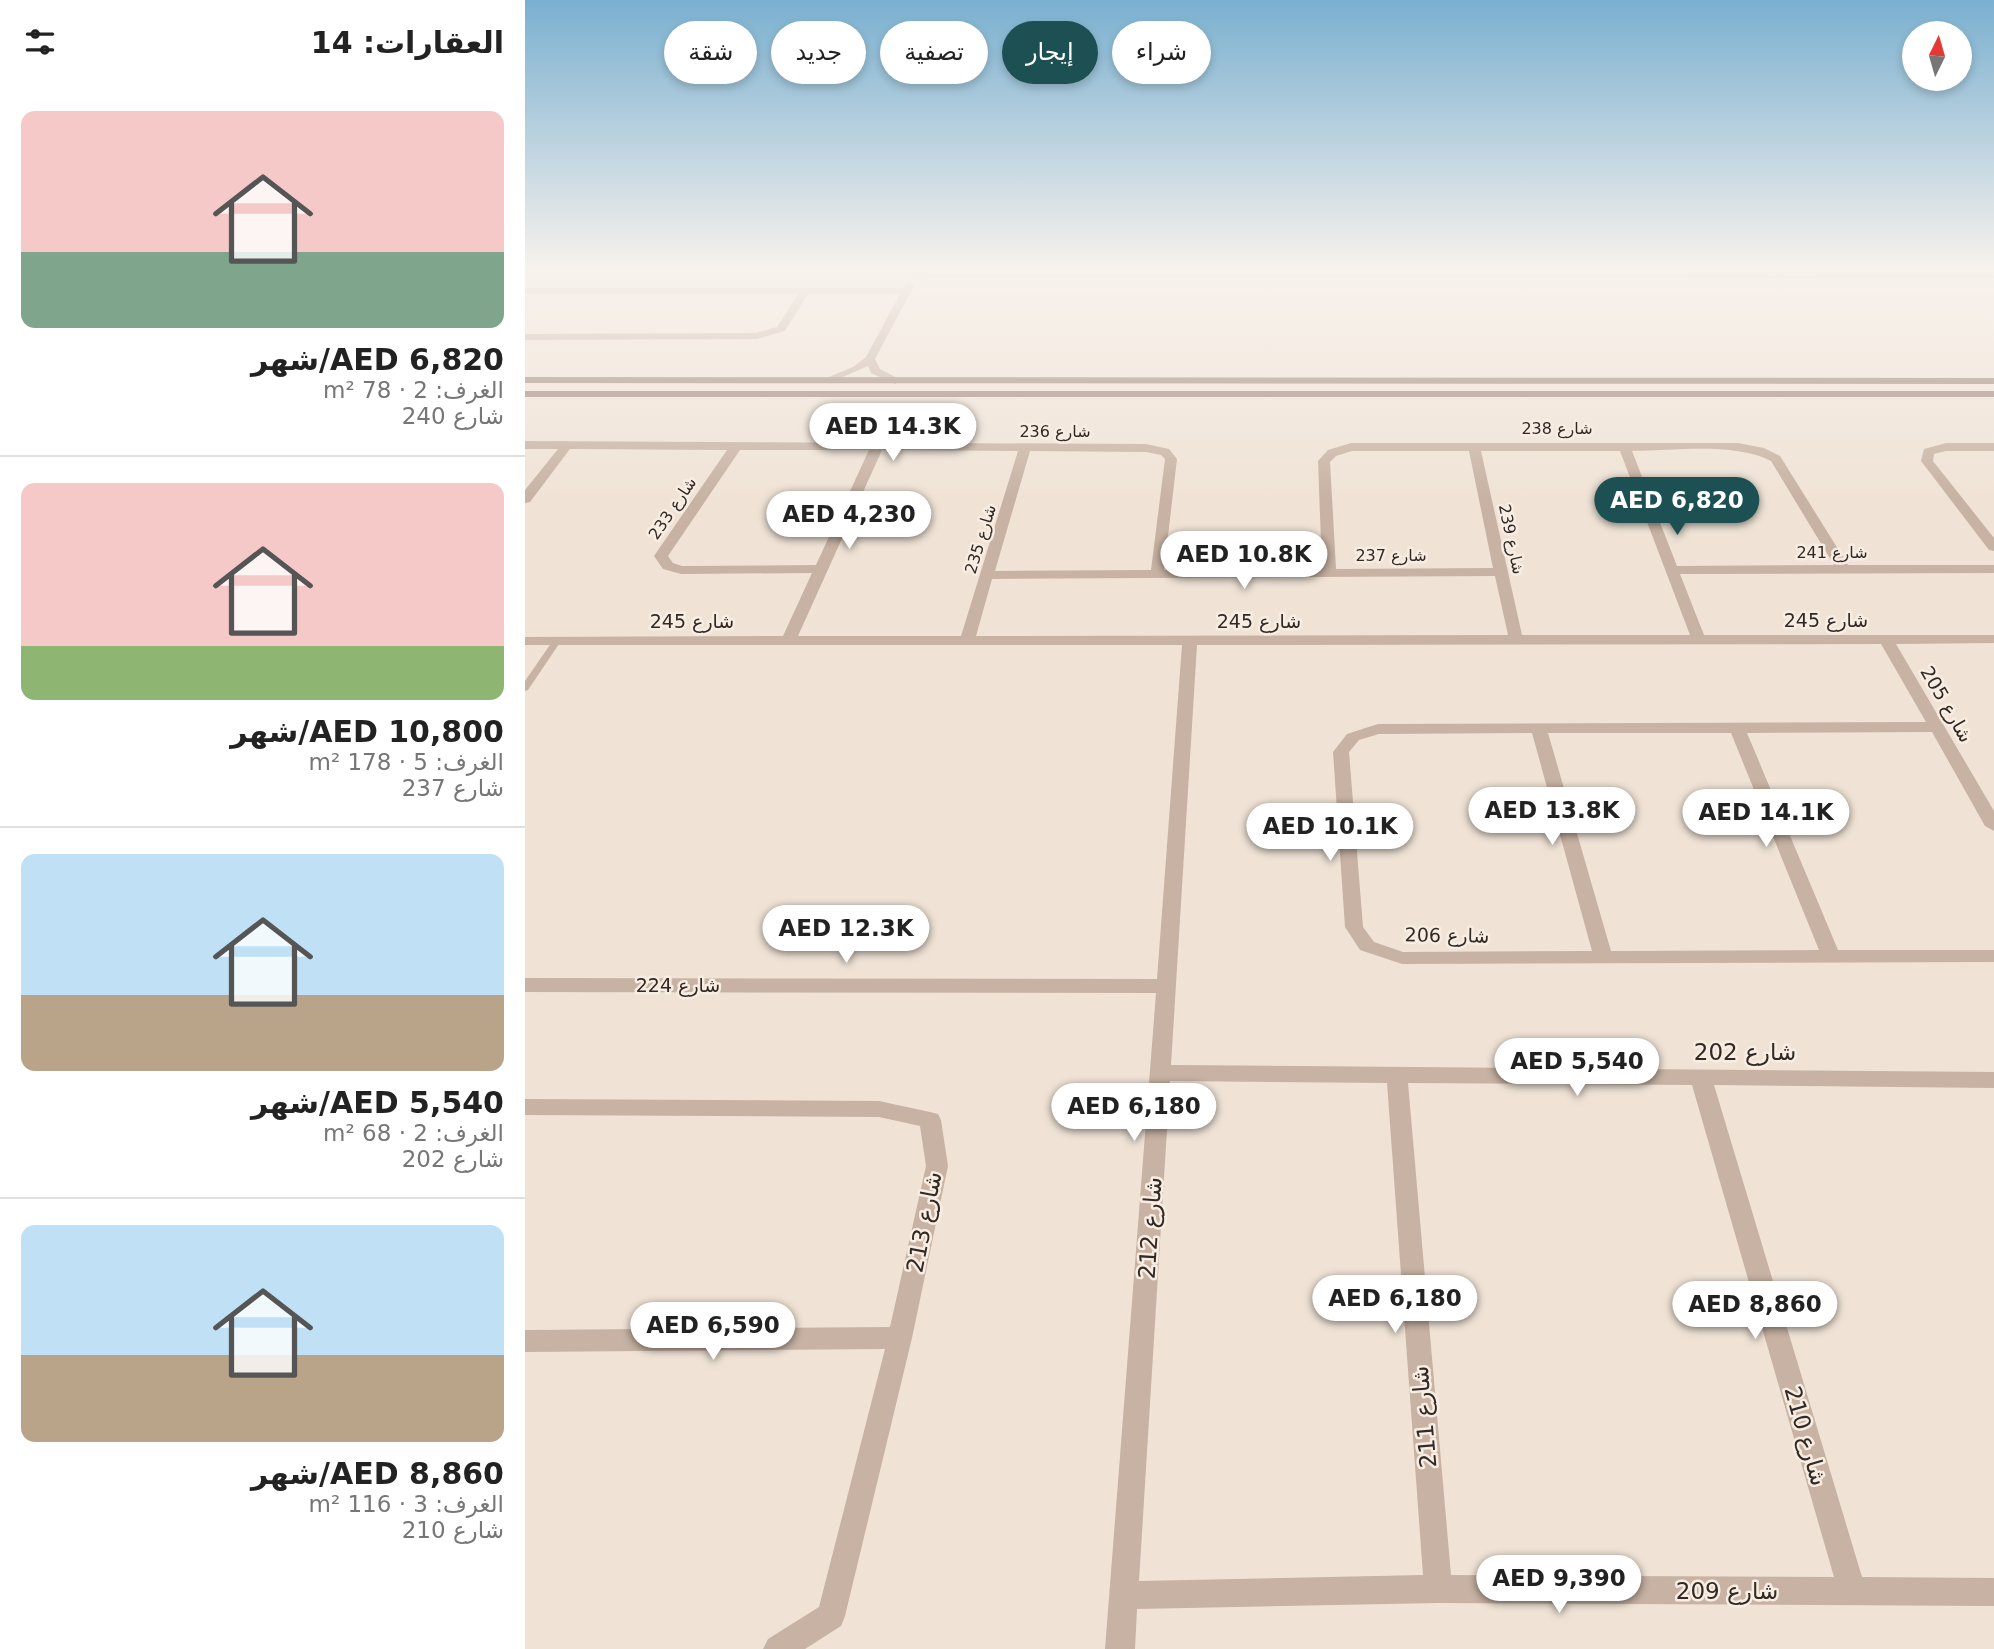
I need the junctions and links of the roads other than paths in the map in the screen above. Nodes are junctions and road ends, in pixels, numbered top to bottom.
1 (877, 346) edge
2 (870, 359) junction
3 (525, 380) edge
4 (606, 380) junction
5 (1369, 380) junction
6 (639, 381) junction
7 (825, 381) junction
8 (895, 381) junction
9 (1933, 381) junction
10 (1994, 381) edge
11 (525, 394) edge
12 (596, 394) junction
13 (628, 394) junction
14 (1994, 394) edge
15 (1207, 395) junction
16 (1792, 395) junction
17 (525, 445) edge
18 (567, 445) junction
19 (736, 446) junction
20 (1474, 446) junction
21 (1624, 446) junction
22 (877, 447) junction
23 (1025, 447) junction
24 (1994, 447) edge
25 (525, 499) edge
26 (1994, 547) edge
27 (822, 569) junction
28 (1843, 569) junction
29 (1994, 569) edge
30 (1671, 570) junction
31 (1501, 572) junction
32 (1329, 573) junction
33 (1157, 574) junction
34 (987, 575) junction
35 (1886, 639) junction
36 (1994, 639) edge
37 (789, 640) junction
38 (967, 640) junction
39 (1190, 640) junction
40 (1516, 640) junction
41 (1699, 640) junction
42 (525, 641) edge
43 (557, 641) junction
44 (525, 688) edge
45 (1538, 727) junction
46 (1737, 727) junction
47 (1937, 727) junction
48 (1994, 826) edge
49 (1994, 956) edge
50 (1603, 957) junction
51 (1831, 957) junction
52 (525, 985) edge
53 (1167, 986) junction
54 (1160, 1073) junction
55 (1397, 1077) junction
56 (1701, 1078) junction
57 (1994, 1080) edge
58 (525, 1107) edge
59 (900, 1338) junction
60 (525, 1341) edge
61 (1439, 1589) junction
62 (1852, 1592) junction
63 (1994, 1592) edge
64 (1124, 1595) junction
65 (778, 1649) edge
66 (1121, 1649) edge

1 - 2 street
2 - 7 street
2 - 8 street
3 - 4 street
4 - 6 street
4 - 12 street
5 - 8 street
5 - 9 street
5 - 15 street
6 - 7 street
6 - 13 street
7 - 8 street
9 - 10 street
9 - 16 street
11 - 12 street
12 - 13 street
13 - 15 street
14 - 16 street
15 - 16 street
17 - 18 street, شارع 236
18 - 19 street, شارع 236
18 - 25 street
19 - 22 street, شارع 236
19 - 27 street, شارع 233
20 - 21 street, شارع 238
20 - 31 street, شارع 239
20 - 32 street, شارع 238
21 - 28 street, شارع 238
21 - 30 street
22 - 23 street, شارع 236
22 - 27 street
23 - 33 street, شارع 236
23 - 34 street, شارع 235
24 - 26 street
27 - 37 street
28 - 29 street, شارع 241
28 - 30 street, شارع 241
30 - 41 street
31 - 32 street, شارع 237
31 - 40 street, شارع 239
32 - 33 street, شارع 237
33 - 34 street, شارع 237
34 - 38 street, شارع 235
35 - 36 street, شارع 245
35 - 41 street, شارع 245
35 - 47 street, شارع 205
37 - 38 street, شارع 245
37 - 43 street, شارع 245
38 - 39 street, شارع 245
39 - 40 street, شارع 245
39 - 53 street, شارع 212
40 - 41 street, شارع 245
42 - 43 street, شارع 245
43 - 44 lane
45 - 46 street, شارع 206
45 - 50 street
45 - 50 street, شارع 206
46 - 47 street, شارع 206
46 - 51 street
47 - 48 street, شارع 205
49 - 51 street, شارع 206
50 - 51 street, شارع 206
52 - 53 street, شارع 224
53 - 54 street, شارع 212
54 - 55 street, شارع 202
54 - 64 street, شارع 212
55 - 56 street, شارع 202
55 - 61 street, شارع 211
56 - 57 street, شارع 202
56 - 62 street, شارع 210
58 - 59 street, شارع 213
59 - 60 street
59 - 65 street, شارع 213
61 - 62 street, شارع 209
61 - 64 street, شارع 209
62 - 63 street, شارع 209
64 - 66 street, شارع 212

